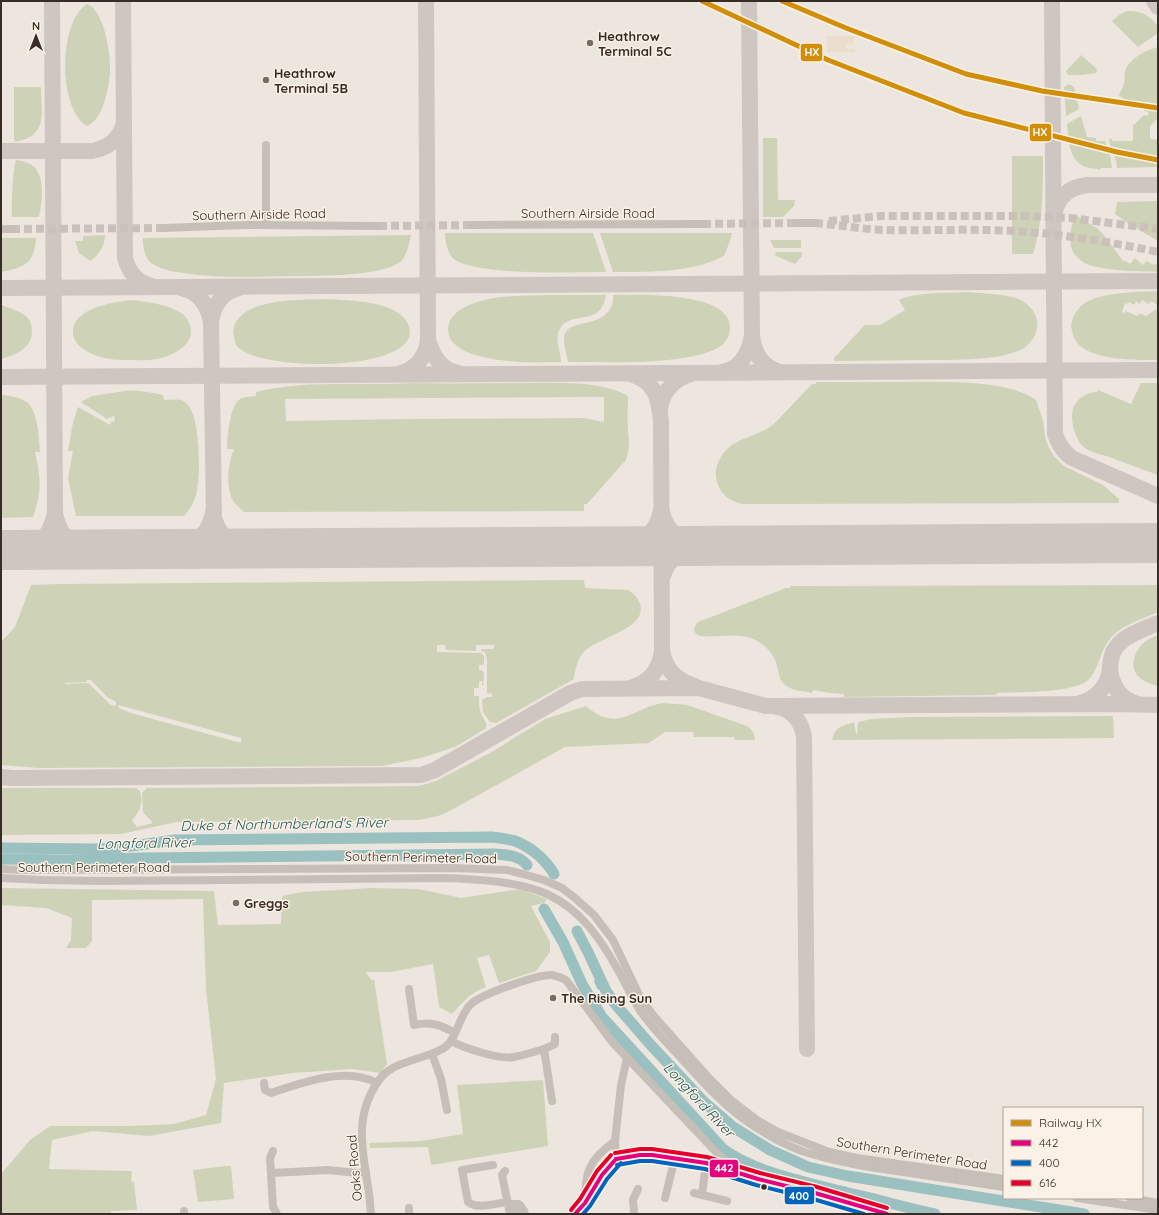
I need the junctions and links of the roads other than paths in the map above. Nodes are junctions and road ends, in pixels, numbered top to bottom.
1 (266, 145) dead end
2 (796, 223) tunnel mouth
3 (815, 223) tunnel mouth
4 (703, 224) tunnel mouth
5 (266, 225) junction
6 (379, 226) tunnel mouth
7 (473, 226) tunnel mouth
8 (163, 228) tunnel mouth
9 (1, 229) edge
10 (12, 229) tunnel mouth
11 (1, 869) edge
12 (1, 878) edge
13 (409, 988) dead end
14 (455, 1033) junction
15 (555, 1038) dead end
16 (451, 1041) junction
17 (544, 1049) junction
18 (432, 1054) junction
19 (627, 1058) junction
20 (264, 1083) dead end
21 (376, 1083) junction
22 (552, 1101) dead end
23 (447, 1110) dead end
24 (615, 1141) junction
25 (273, 1151) dead end
26 (675, 1158) junction
27 (616, 1159) junction
28 (706, 1163) junction
29 (493, 1165) dead end
30 (729, 1169) junction
31 (505, 1171) dead end
32 (366, 1172) junction
33 (272, 1173) junction
34 (1003, 1180) edge
35 (1003, 1187) edge
36 (638, 1189) dead end
37 (665, 1198) dead end
38 (1083, 1199) edge
39 (1136, 1199) edge
40 (727, 1201) dead end
41 (508, 1203) junction
42 (585, 1203) junction
43 (1158, 1203) edge
44 (862, 1210) edge
45 (1158, 1210) edge
46 (524, 1212) edge
47 (277, 1214) edge
48 (371, 1214) edge
49 (576, 1214) edge
50 (634, 1214) edge
51 (886, 1214) edge

1 - 5 street
2 - 3 street
4 - 7 street, Southern Airside Road
5 - 6 street, Southern Airside Road
5 - 8 street, Southern Airside Road
9 - 10 street
11 - 34 street, Southern Perimeter Road
12 - 35 street, Southern Perimeter Road
13 - 14 street
14 - 16 street, Oaks Road
14 - 19 street, Oaks Road
15 - 17 street
16 - 17 street
16 - 18 street, Oaks Road
17 - 22 street
18 - 21 street, Oaks Road
18 - 23 street
19 - 24 street
19 - 30 street
20 - 21 street
21 - 32 street, Oaks Road
24 - 27 street
24 - 42 street
25 - 33 street
26 - 27 street
26 - 28 street
26 - 37 street
27 - 42 street
28 - 30 street
28 - 40 street
29 - 41 street
30 - 44 street
31 - 41 street
32 - 33 street
32 - 48 street, Oaks Road
33 - 47 street
36 - 50 street
38 - 45 street
39 - 43 street
41 - 46 street
42 - 49 street
44 - 51 street

